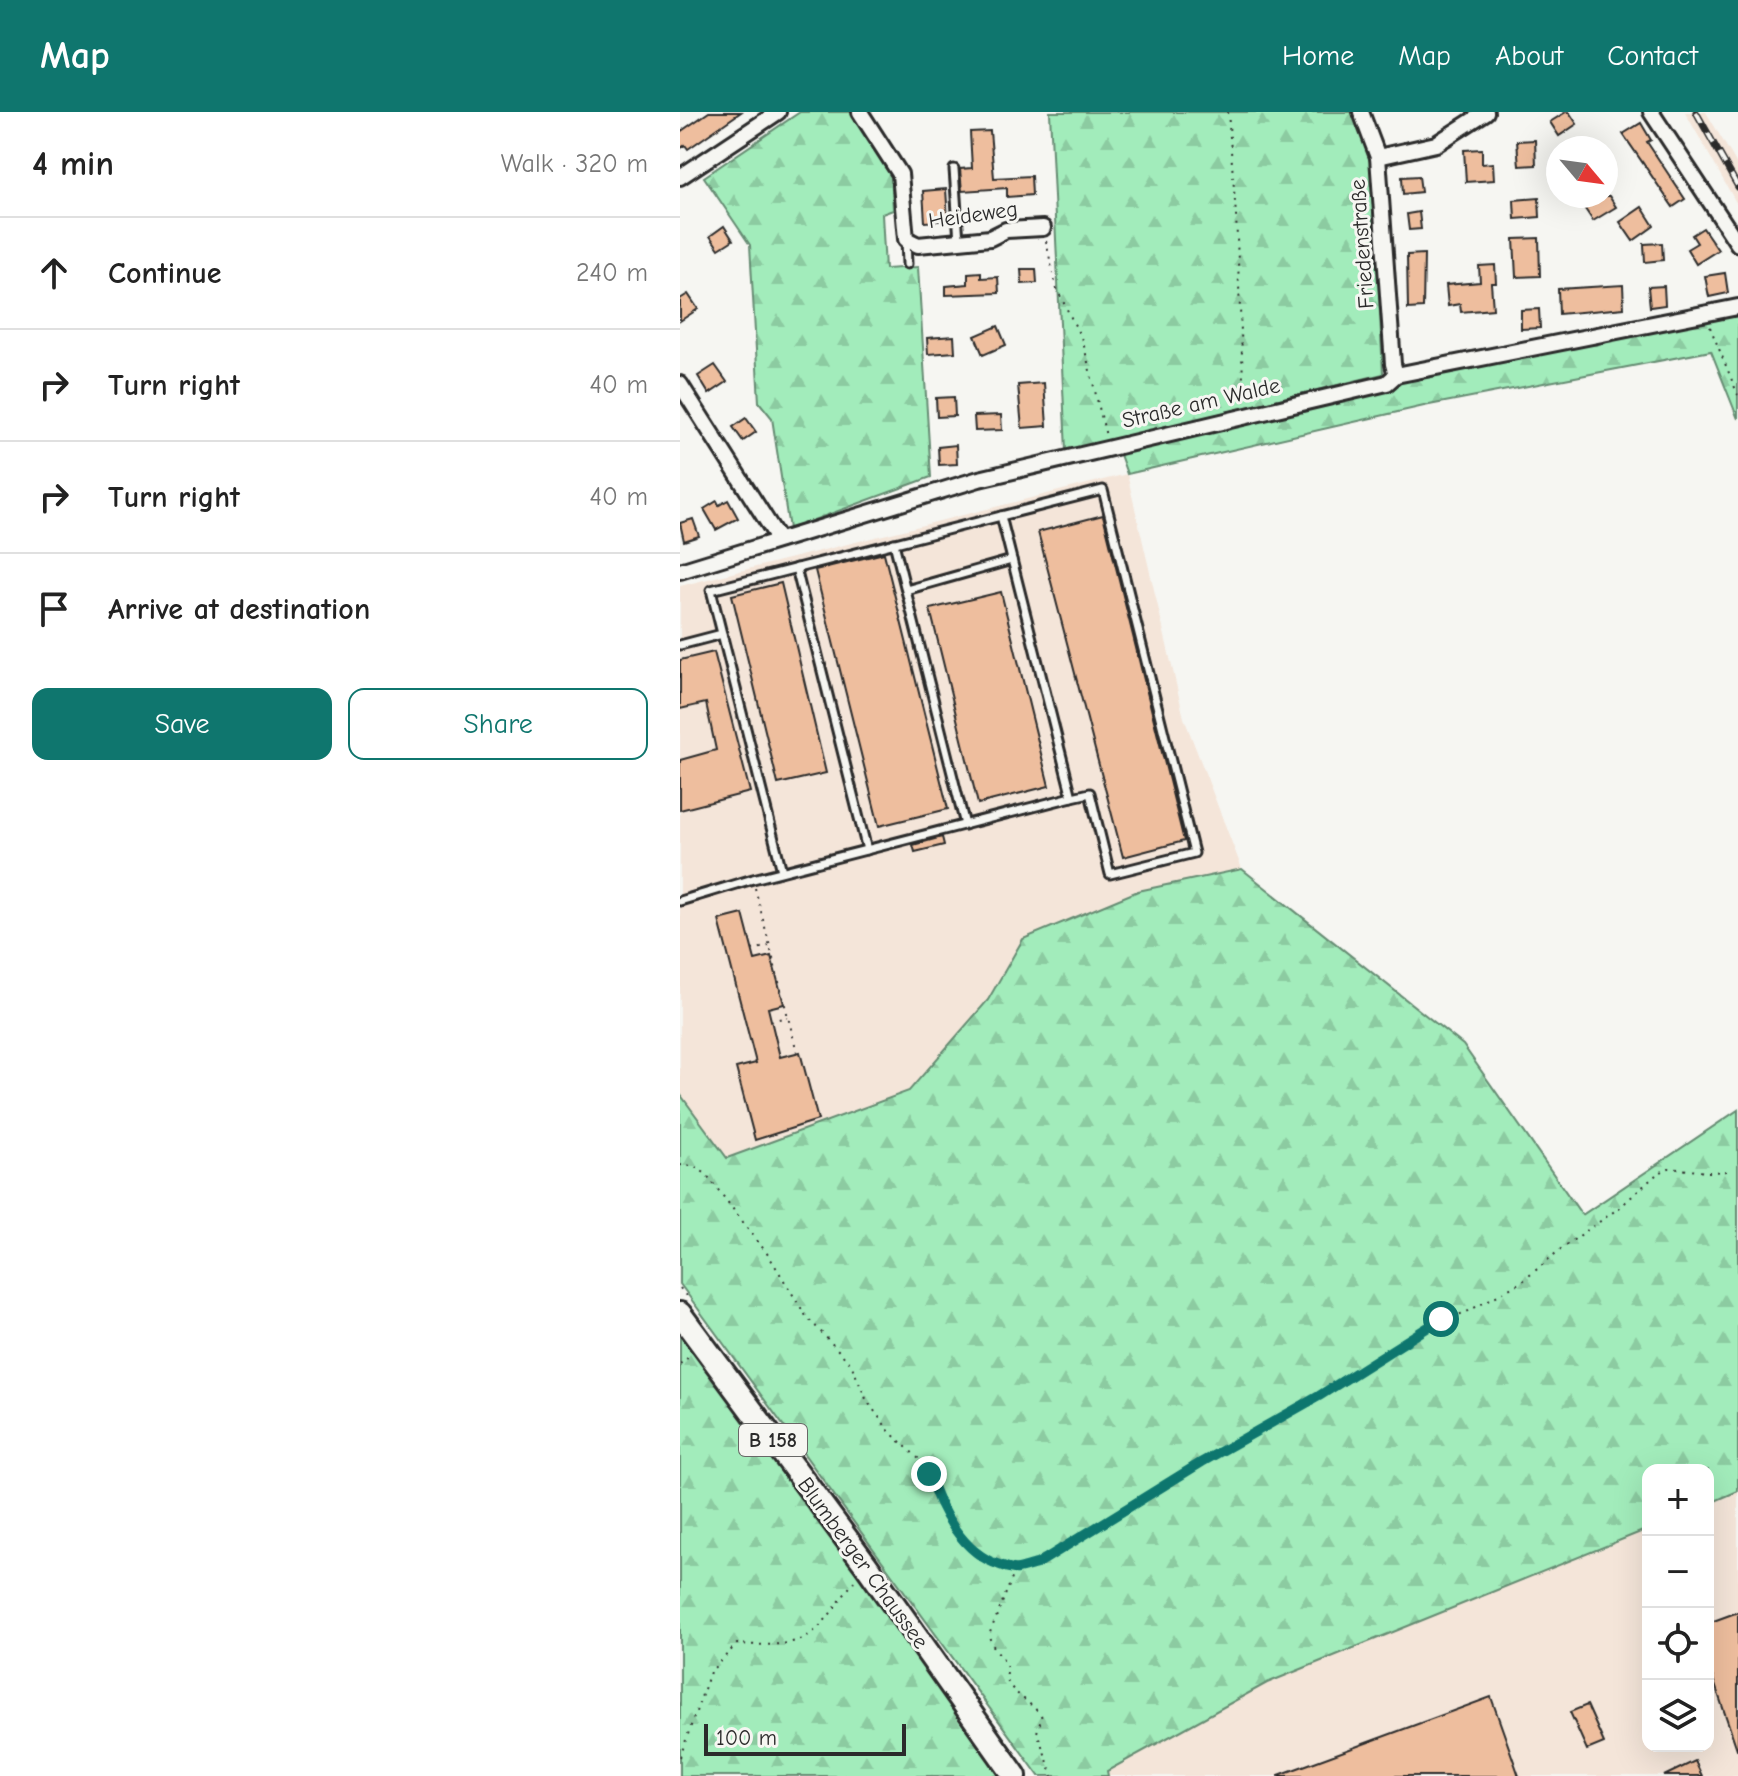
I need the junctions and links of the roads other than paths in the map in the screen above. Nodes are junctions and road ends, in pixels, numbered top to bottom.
1 (778, 112) edge
2 (860, 112) edge
3 (1361, 112) edge
4 (1486, 112) edge
5 (1651, 112) edge
6 (1378, 157) junction
7 (954, 169) dead end
8 (680, 177) edge
9 (1043, 228) road end
10 (906, 239) junction
11 (959, 241) junction
12 (1738, 244) edge
13 (907, 264) dead end
14 (1738, 307) edge
15 (1396, 375) junction
16 (680, 384) edge
17 (1001, 516) junction
18 (779, 540) junction
19 (894, 543) junction
20 (1012, 560) junction
21 (796, 568) junction
22 (680, 571) edge
23 (906, 590) junction
24 (722, 634) junction
25 (680, 645) edge
26 (1072, 797) junction
27 (965, 825) junction
28 (867, 850) junction
29 (782, 871) junction
30 (680, 901) edge
31 (680, 1314) edge
32 (1015, 1776) edge

1 - 8 street
2 - 10 street, Heideweg
3 - 6 street, Friedenstraße
4 - 6 street
5 - 12 street
6 - 15 street, Friedenstraße
7 - 11 lane
9 - 11 street, Heideweg
10 - 11 street, Heideweg
10 - 13 lane
14 - 15 street, Straße am Walde
15 - 18 street, Straße am Walde
16 - 18 street
17 - 19 lane
17 - 20 lane
17 - 26 lane
18 - 22 street, Straße am Walde
19 - 21 lane
19 - 23 lane
20 - 23 lane
20 - 26 lane
21 - 24 lane
21 - 28 lane
23 - 27 lane
24 - 25 lane
24 - 29 lane
26 - 27 lane
27 - 28 lane
28 - 29 lane
29 - 30 lane
31 - 32 main road, Blumberger Chaussee / B 158

